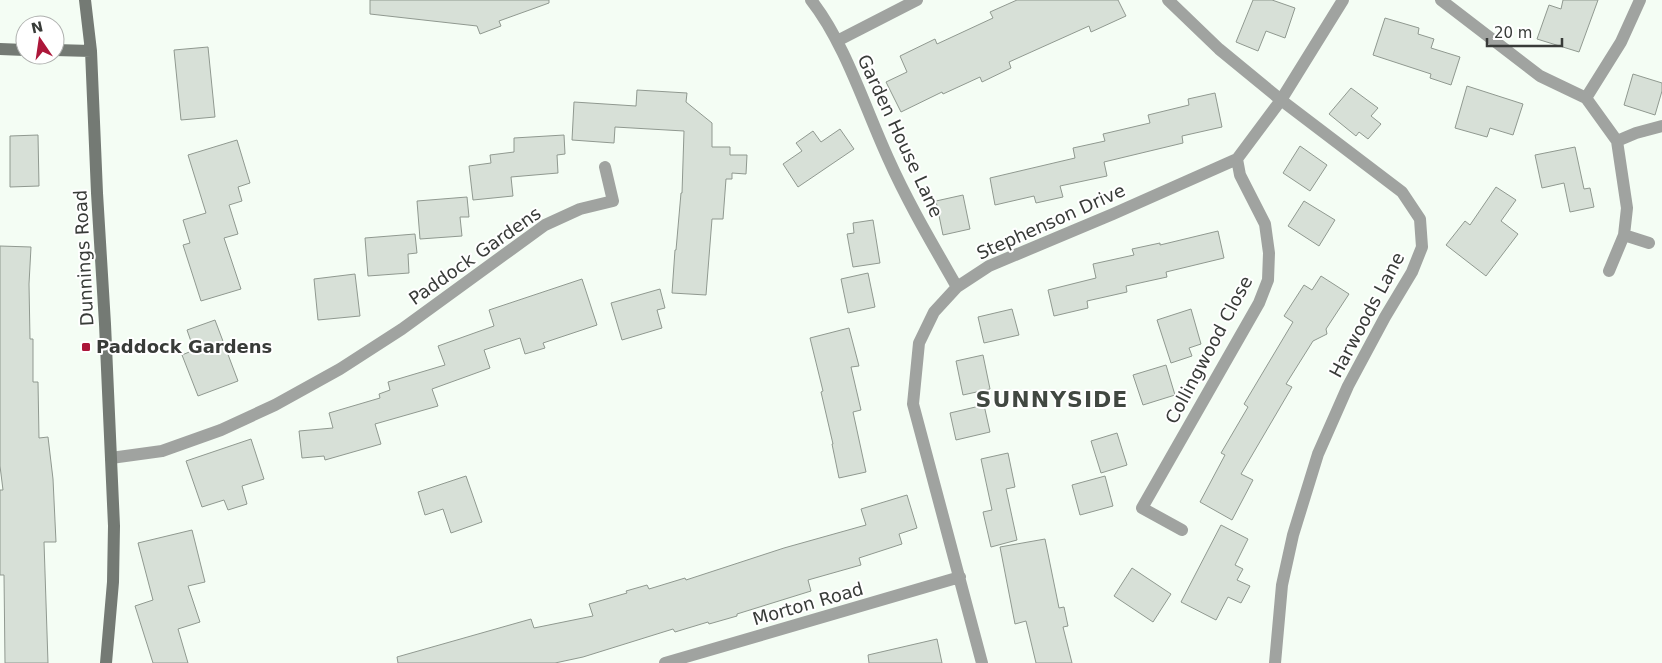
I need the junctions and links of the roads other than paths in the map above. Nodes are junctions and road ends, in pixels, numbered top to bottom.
1 (85, 0) edge
2 (811, 0) edge
3 (917, 0) edge
4 (1168, 0) edge
5 (1344, 0) edge
6 (1441, 0) edge
7 (1640, 0) edge
8 (836, 41) junction
9 (0, 49) edge
10 (15, 50) edge
11 (65, 50) edge
12 (91, 51) junction
13 (1586, 98) junction
14 (1281, 100) junction
15 (1662, 126) edge
16 (1617, 141) junction
17 (1237, 159) junction
18 (605, 167) dead end
19 (1624, 235) junction
20 (1649, 243) dead end
21 (1609, 271) dead end
22 (957, 287) junction
23 (111, 458) junction
24 (1182, 530) dead end
25 (960, 578) junction
26 (106, 663) edge
27 (665, 663) edge
28 (982, 663) edge
29 (1275, 663) edge

1 - 12 street, Dunnings Road
2 - 8 street, Garden House Lane
3 - 8 street
4 - 14 street, Harwoods Lane
5 - 14 street, Stephenson Drive
6 - 13 street
7 - 13 street
8 - 22 street, Garden House Lane
9 - 10 street
11 - 12 street
12 - 23 street, Dunnings Road
13 - 16 street
14 - 17 street, Stephenson Drive
14 - 29 street, Harwoods Lane
15 - 16 street
16 - 19 street
17 - 22 street, Stephenson Drive
17 - 24 street, Collingwood Close
18 - 23 street, Paddock Gardens
19 - 20 street
19 - 21 street
22 - 25 street, Stephenson Drive
23 - 26 street, Dunnings Road
25 - 27 street, Morton Road
25 - 28 street, Stephenson Drive

